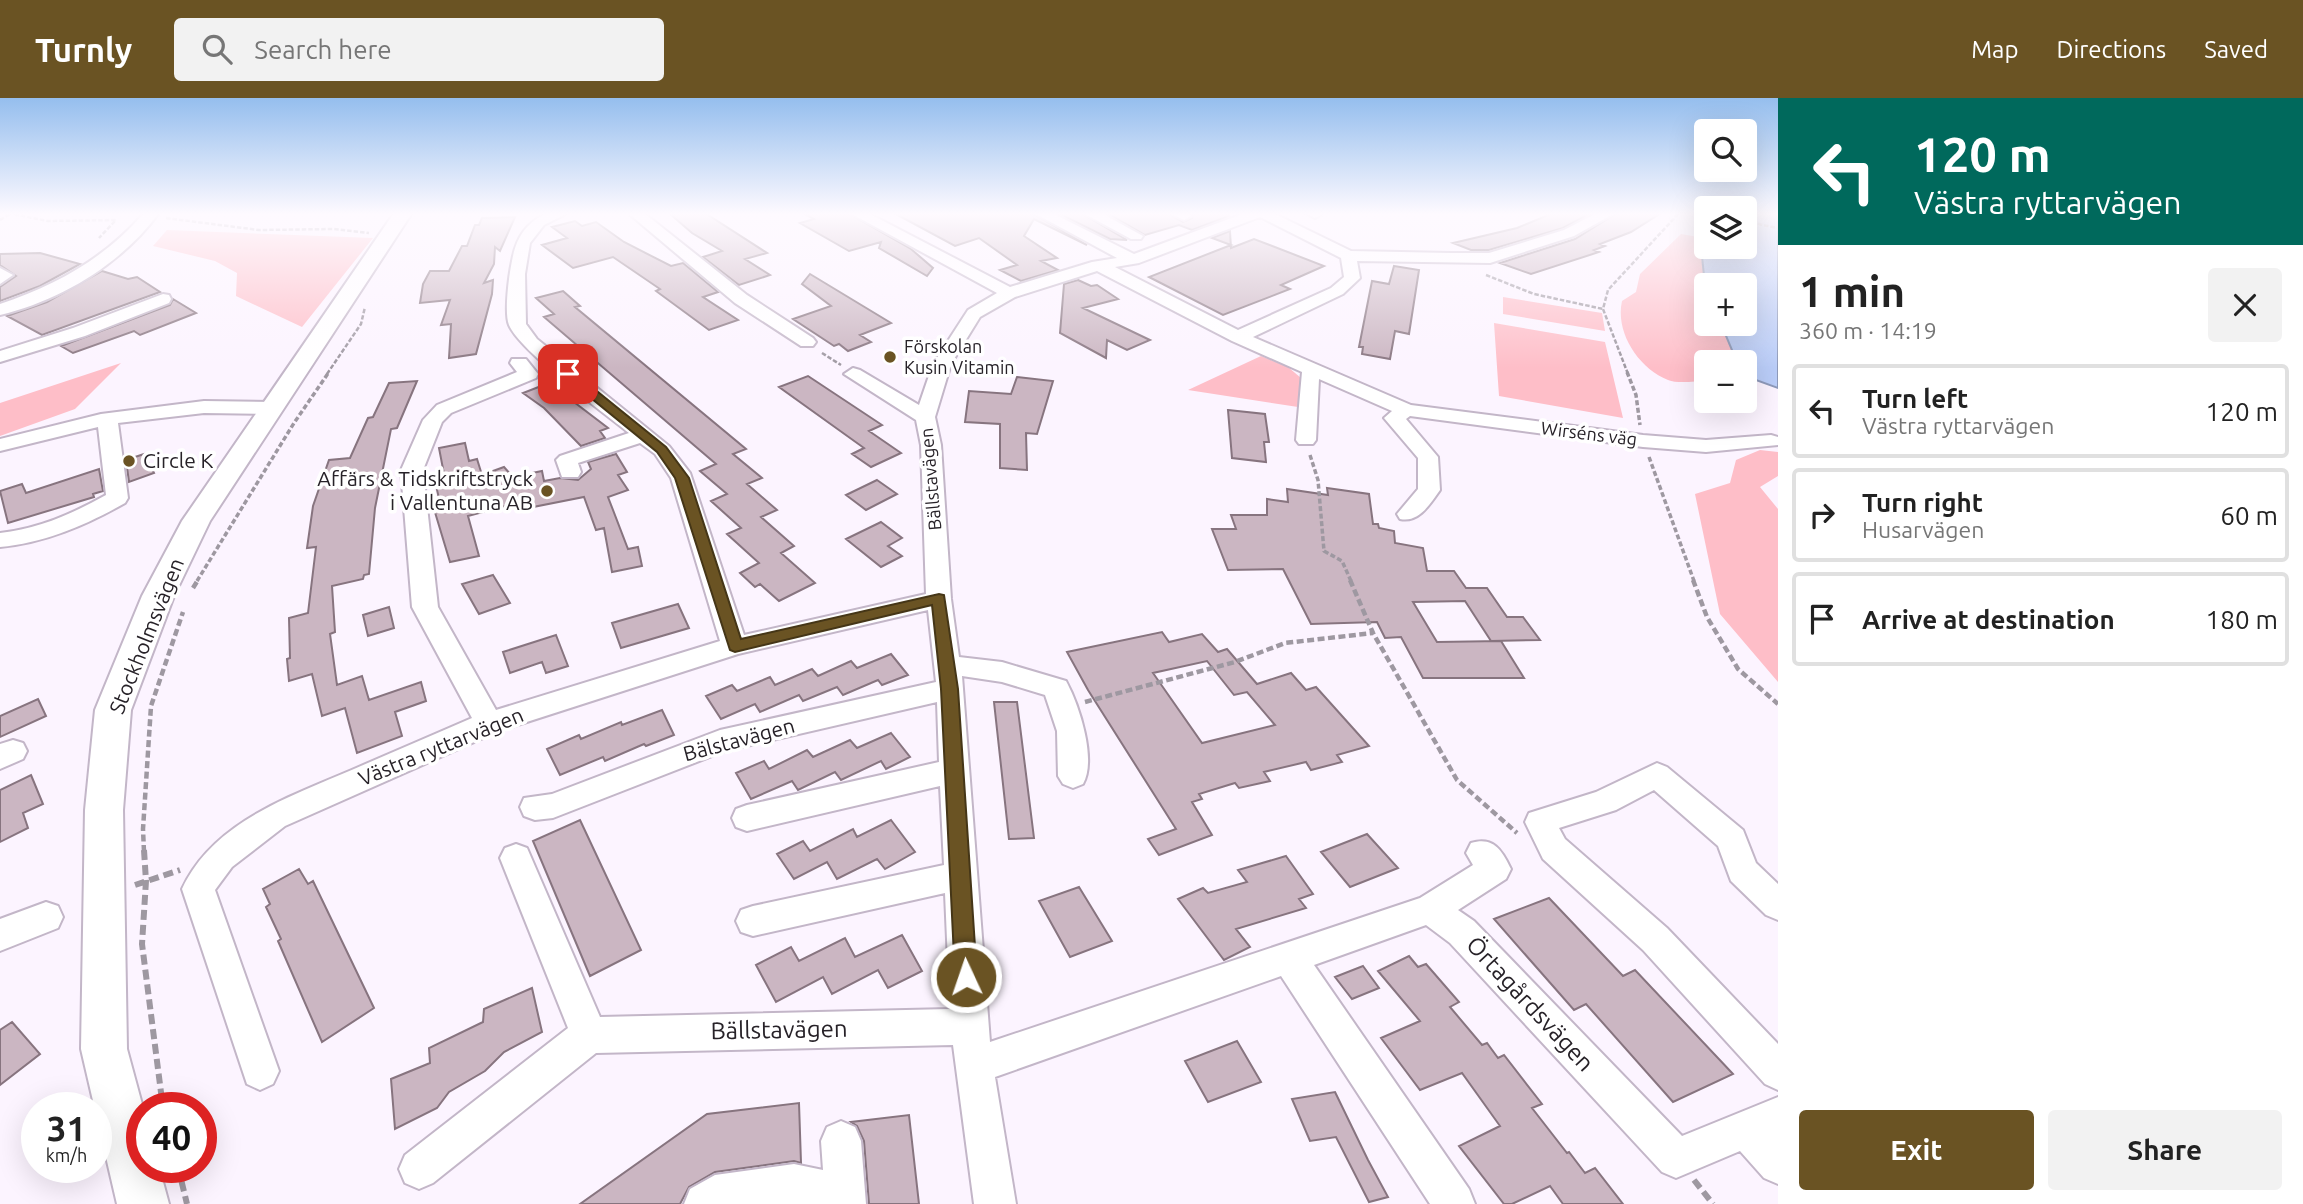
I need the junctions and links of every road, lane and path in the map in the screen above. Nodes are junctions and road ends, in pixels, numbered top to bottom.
1 (100, 265) edge
2 (368, 265) edge
3 (519, 265) edge
4 (699, 265) edge
5 (955, 265) edge
6 (1098, 265) joint
7 (1350, 265) edge
8 (1466, 265) edge
9 (1631, 265) edge
10 (0, 273) edge
11 (0, 279) edge
12 (1009, 293) junction
13 (163, 299) dead end
14 (366, 303) dead end
15 (1602, 309) junction
16 (0, 310) edge
17 (1238, 337) junction
18 (807, 342) joint
19 (0, 357) edge
20 (519, 363) dead end
21 (1312, 371) junction
22 (853, 374) joint
23 (274, 408) junction
24 (1407, 410) junction
25 (925, 417) junction
26 (107, 419) junction
27 (643, 435) junction
28 (1306, 440) joint
29 (1643, 441) junction
30 (1771, 441) dead end
31 (0, 445) edge
32 (570, 472) dead end
33 (1408, 514) dead end
34 (0, 540) edge
35 (188, 594) dead end
36 (939, 599) junction
37 (184, 607) dead end
38 (1373, 633) junction
39 (735, 646) junction
40 (948, 677) junction
41 (1778, 704) edge
42 (1064, 712) junction
43 (489, 723) junction
44 (954, 771) junction
45 (1073, 776) dead end
46 (535, 807) dead end
47 (747, 818) dead end
48 (1519, 835) dead end
49 (1482, 853) dead end
50 (516, 858) dead end
51 (960, 876) junction
52 (1778, 905) edge
53 (1430, 909) junction
54 (46, 917) dead end
55 (753, 921) dead end
56 (0, 935) edge
57 (1289, 957) junction
58 (969, 1027) junction
59 (589, 1035) junction
60 (973, 1066) junction
61 (260, 1070) dead end
62 (1778, 1071) edge
63 (161, 1092) edge
64 (1762, 1123) edge
65 (841, 1141) dead end
66 (1778, 1164) edge
67 (419, 1169) dead end
68 (182, 1183) edge
69 (845, 1200) edge
70 (144, 1204) edge
71 (187, 1204) edge
72 (705, 1204) edge
73 (995, 1204) edge
74 (1454, 1204) edge

1 - 16 street
2 - 23 main road, Stockholmsvägen
3 - 27 street
4 - 18 street
5 - 12 street
6 - 12 street, Bällstavägen
6 - 17 street, Wirséns väg
7 - 17 street
8 - 15 path
9 - 15 path
10 - 11 street
12 - 25 street, Bällstavägen
13 - 19 street
14 - 35 path
15 - 29 path
17 - 21 street, Wirséns väg
18 - 22 path
20 - 43 street
21 - 24 street, Wirséns väg
21 - 28 street
22 - 25 street
23 - 26 street
23 - 70 main road, Stockholmsvägen
24 - 29 street, Wirséns väg
24 - 33 street
25 - 36 street, Bällstavägen
26 - 31 street
26 - 34 street
27 - 32 street
27 - 39 street
28 - 38 path
29 - 30 street, Wirséns väg
29 - 41 path
36 - 39 street, Västra ryttarvägen
36 - 40 street, Bällstavägen
37 - 63 path
38 - 42 path
38 - 48 path
39 - 43 street, Västra ryttarvägen
40 - 42 street
40 - 44 street, Bällstavägen
40 - 46 street, Bälstavägen
42 - 45 street
43 - 61 street, Västra ryttarvägen
44 - 47 street
44 - 51 street, Bällstavägen
49 - 53 street
50 - 59 street
51 - 55 street
51 - 58 street, Bällstavägen
52 - 62 street
53 - 57 street
53 - 64 street, Örtagårdsvägen
54 - 56 street
57 - 60 street
57 - 74 street
58 - 59 street, Bällstavägen
58 - 60 street, Bällstavägen
59 - 67 street
60 - 73 street, Bällstavägen
64 - 66 street, Örtagårdsvägen
65 - 69 street
68 - 71 path
69 - 72 street

